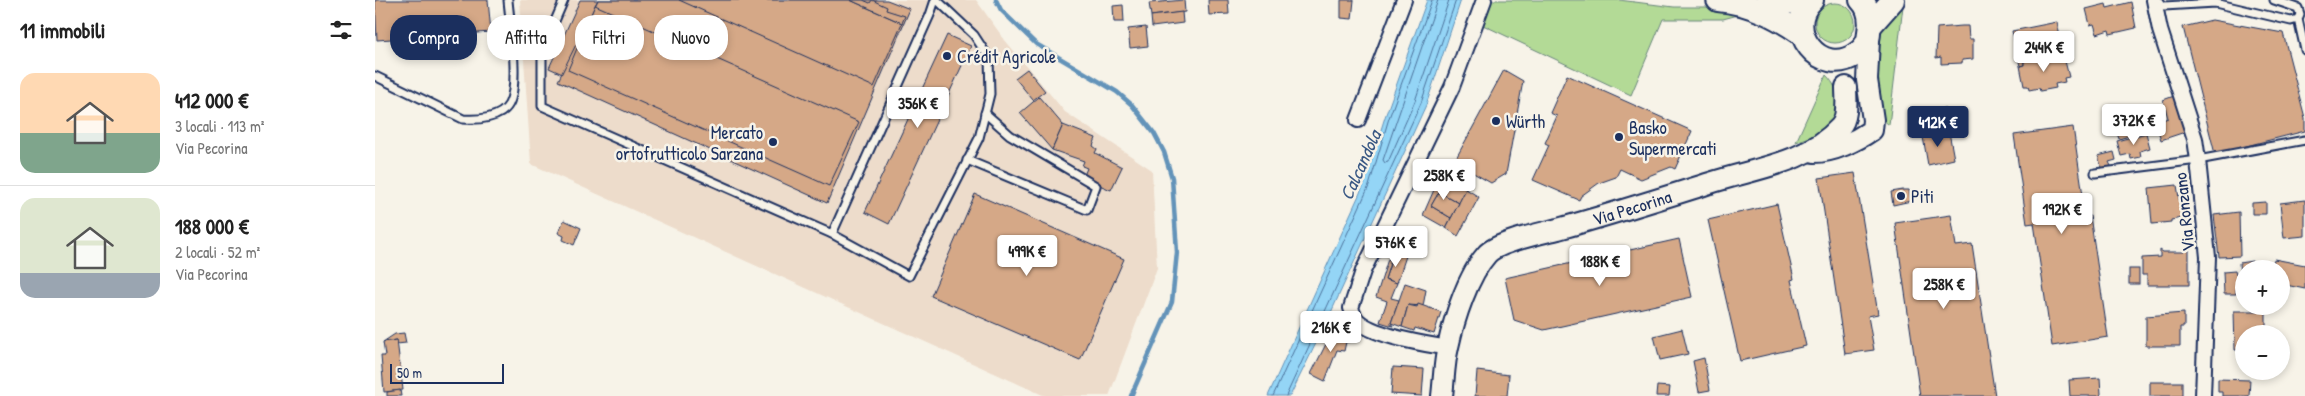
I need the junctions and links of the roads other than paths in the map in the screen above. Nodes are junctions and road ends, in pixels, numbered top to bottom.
1 (508, 0) edge
2 (564, 0) edge
3 (936, 0) edge
4 (1404, 0) edge
5 (1484, 0) edge
6 (1718, 0) edge
7 (1767, 0) edge
8 (1861, 0) edge
9 (1893, 0) edge
10 (2154, 0) edge
11 (2158, 0) edge
12 (2274, 0) edge
13 (1810, 2) edge
14 (2298, 19) junction
15 (1869, 33) junction
16 (1801, 34) junction
17 (2305, 50) edge
18 (1831, 61) junction
19 (375, 76) edge
20 (1846, 87) junction
21 (985, 113) junction
22 (1358, 120) dead end
23 (1872, 130) junction
24 (2305, 140) edge
25 (1807, 152) junction
26 (967, 160) junction
27 (2198, 160) junction
28 (2095, 173) dead end
29 (832, 234) junction
30 (1448, 348) junction
31 (1442, 396) edge
32 (2203, 396) edge

1 - 19 lane
2 - 29 lane
3 - 21 lane
3 - 29 lane
4 - 22 street
5 - 30 street
6 - 16 main road
7 - 13 main road
8 - 15 main road
9 - 15 main road
10 - 27 street, Via Ronzano
11 - 14 lane
12 - 14 lane
13 - 16 main road
14 - 17 lane
15 - 18 main road
15 - 23 street
16 - 18 main road
18 - 20 street
20 - 23 street
20 - 25 street, Via Pecorina
21 - 26 lane
21 - 26 lane
23 - 25 street, Via Pecorina
24 - 27 lane
25 - 30 street, Via Pecorina
26 - 29 lane
27 - 28 lane
27 - 32 street, Via Ronzano
30 - 31 street, Via Pecorina

